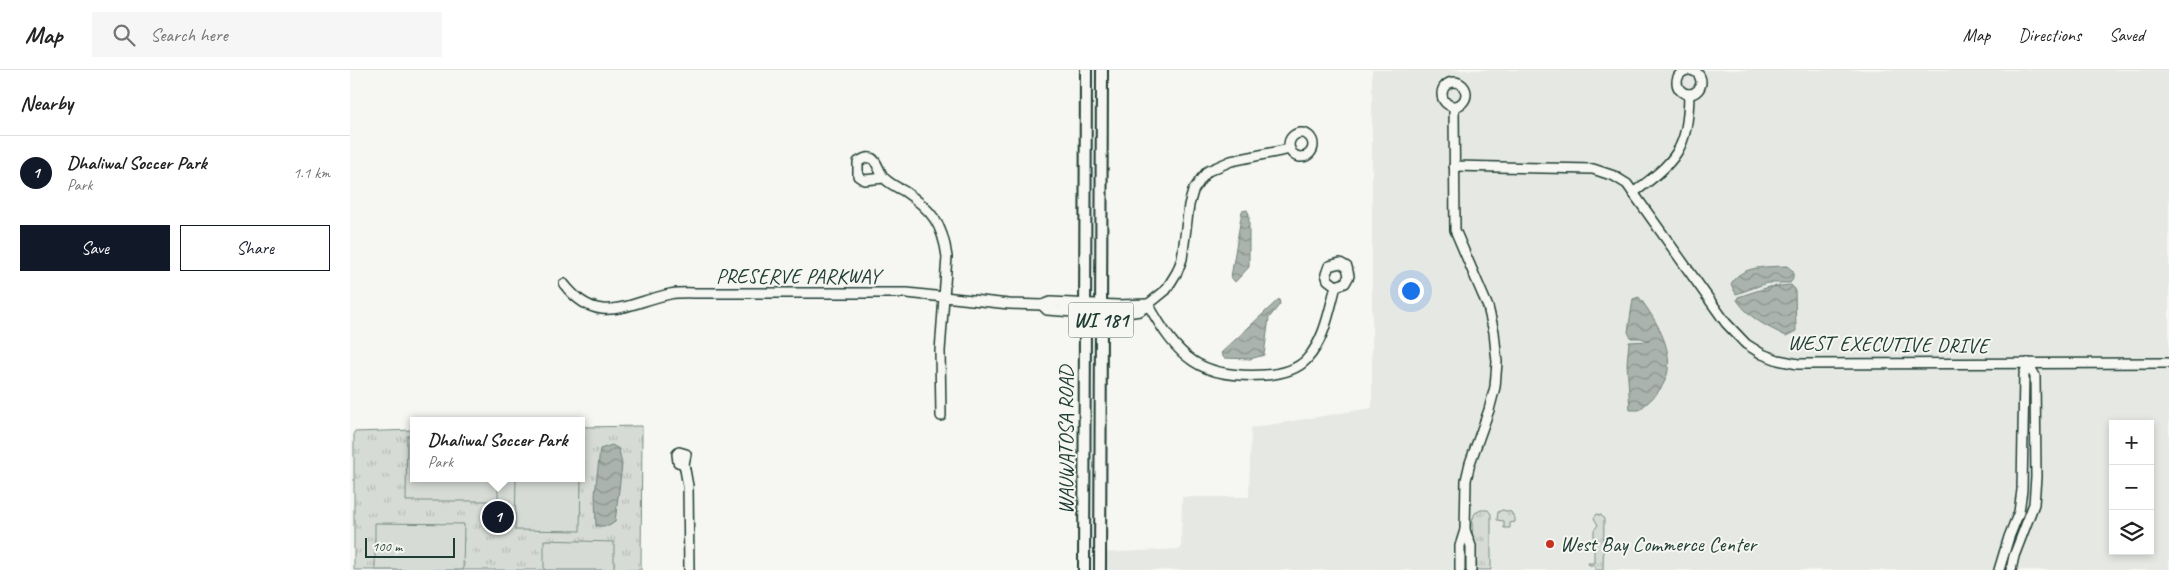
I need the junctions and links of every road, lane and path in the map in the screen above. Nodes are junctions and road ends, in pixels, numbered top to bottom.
1 (1086, 70) edge
2 (1102, 70) edge
3 (1690, 94) dead end
4 (1454, 107) dead end
5 (1290, 149) dead end
6 (1454, 166) junction
7 (884, 178) dead end
8 (1633, 194) junction
9 (564, 284) dead end
10 (1336, 286) dead end
11 (944, 297) junction
12 (1148, 304) junction
13 (1085, 308) junction
14 (1101, 309) junction
15 (2028, 363) junction
16 (2169, 363) edge
17 (941, 416) dead end
18 (684, 464) dead end
19 (1465, 530) junction
20 (1084, 540) junction
21 (688, 570) edge
22 (1084, 570) edge
23 (1091, 570) edge
24 (1100, 570) edge
25 (1460, 570) edge
26 (1471, 570) edge
27 (1998, 570) edge
28 (2011, 570) edge

1 - 13 main road, WAUWATOSA ROAD / WI 181
2 - 14 main road, WAUWATOSA ROAD / WI 181
3 - 8 street
4 - 6 street
5 - 12 street, PRESERVE PARKWAY
6 - 8 street, WEST EXECUTIVE DRIVE
6 - 19 street
7 - 11 street
8 - 15 street, WEST EXECUTIVE DRIVE
9 - 11 street, PRESERVE PARKWAY
10 - 12 street
11 - 13 street, PRESERVE PARKWAY
11 - 17 street
12 - 14 street, PRESERVE PARKWAY
13 - 14 street, PRESERVE PARKWAY
13 - 20 main road, WAUWATOSA ROAD / WI 181
14 - 24 main road, WAUWATOSA ROAD / WI 181
15 - 16 street, WEST EXECUTIVE DRIVE
15 - 27 street
15 - 28 street
18 - 21 street
19 - 25 street
19 - 26 street
20 - 22 main road, WAUWATOSA ROAD / WI 181
20 - 23 main road

